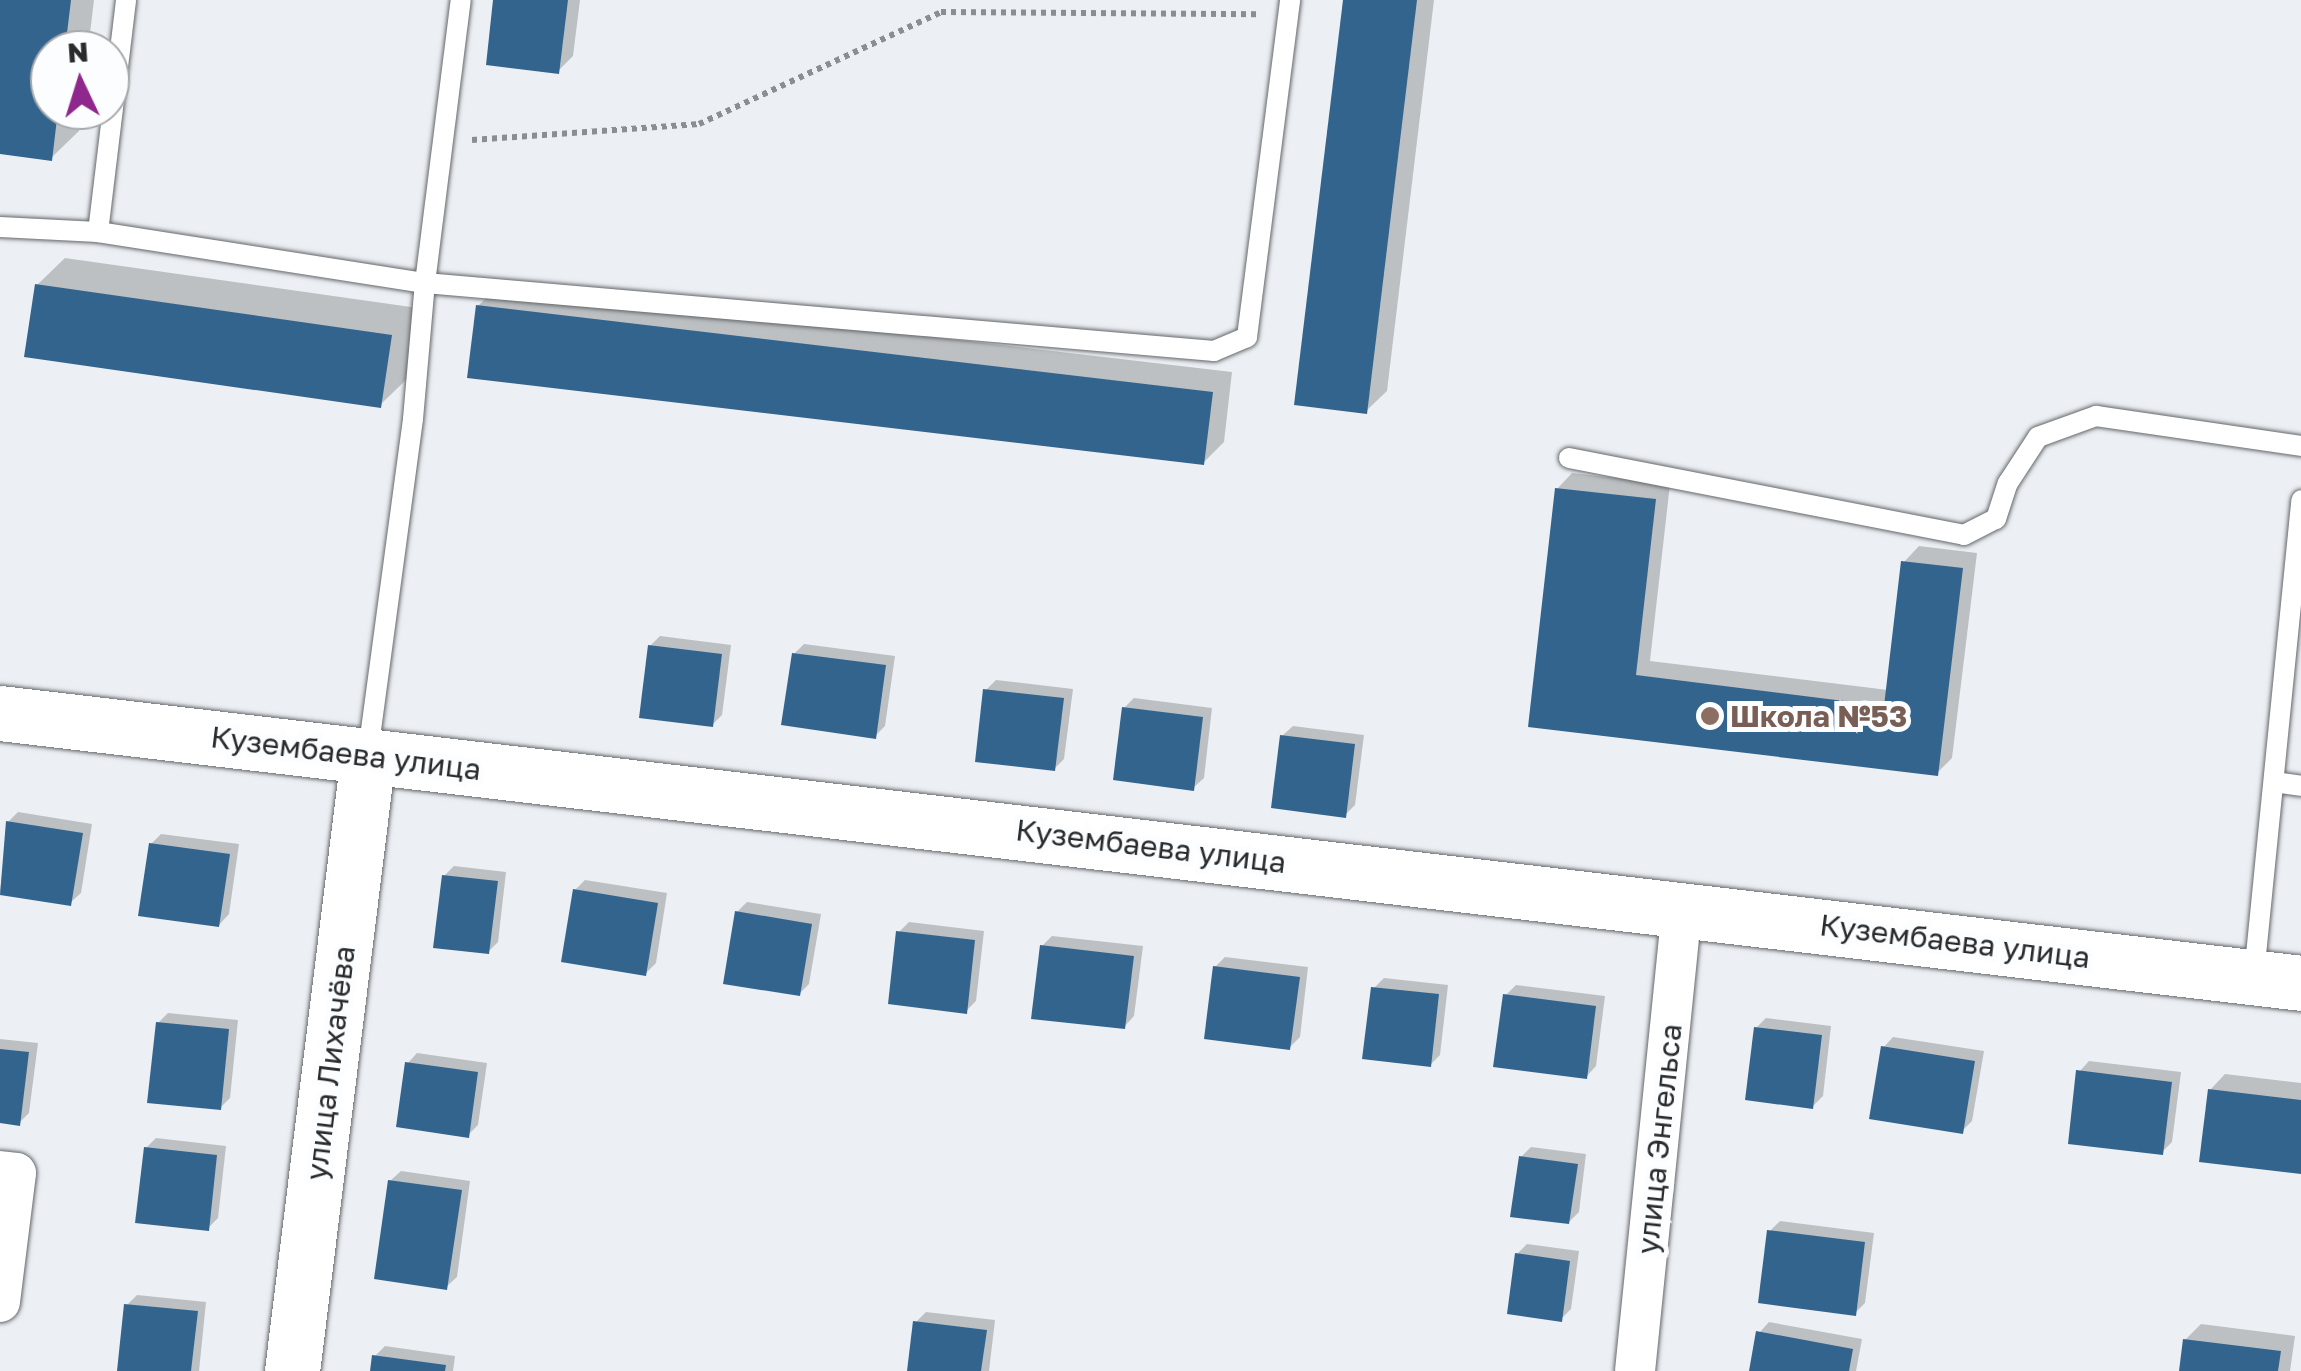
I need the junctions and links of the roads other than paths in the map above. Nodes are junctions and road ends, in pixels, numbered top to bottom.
1 (126, 0) edge
2 (460, 0) edge
3 (1288, 7) edge
4 (0, 227) edge
5 (98, 232) junction
6 (425, 284) junction
7 (2301, 446) edge
8 (1568, 458) dead end
9 (2301, 500) edge
10 (2301, 510) edge
11 (0, 713) edge
12 (368, 756) junction
13 (2274, 782) junction
14 (2301, 786) edge
15 (1682, 908) junction
16 (2278, 980) edge
17 (0, 1170) edge
18 (0, 1302) edge
19 (292, 1371) edge
20 (1635, 1371) edge

1 - 5 lane
2 - 6 lane
3 - 6 lane
4 - 5 lane
5 - 6 lane
6 - 12 lane
7 - 8 lane
9 - 10 lane
10 - 13 lane
11 - 12 street, Кузембаева улица
12 - 15 street, Кузембаева улица
12 - 19 street, улица Лихачёва
13 - 14 lane
13 - 16 lane
15 - 16 street, Кузембаева улица
15 - 20 street, улица Энгельса
17 - 18 street

